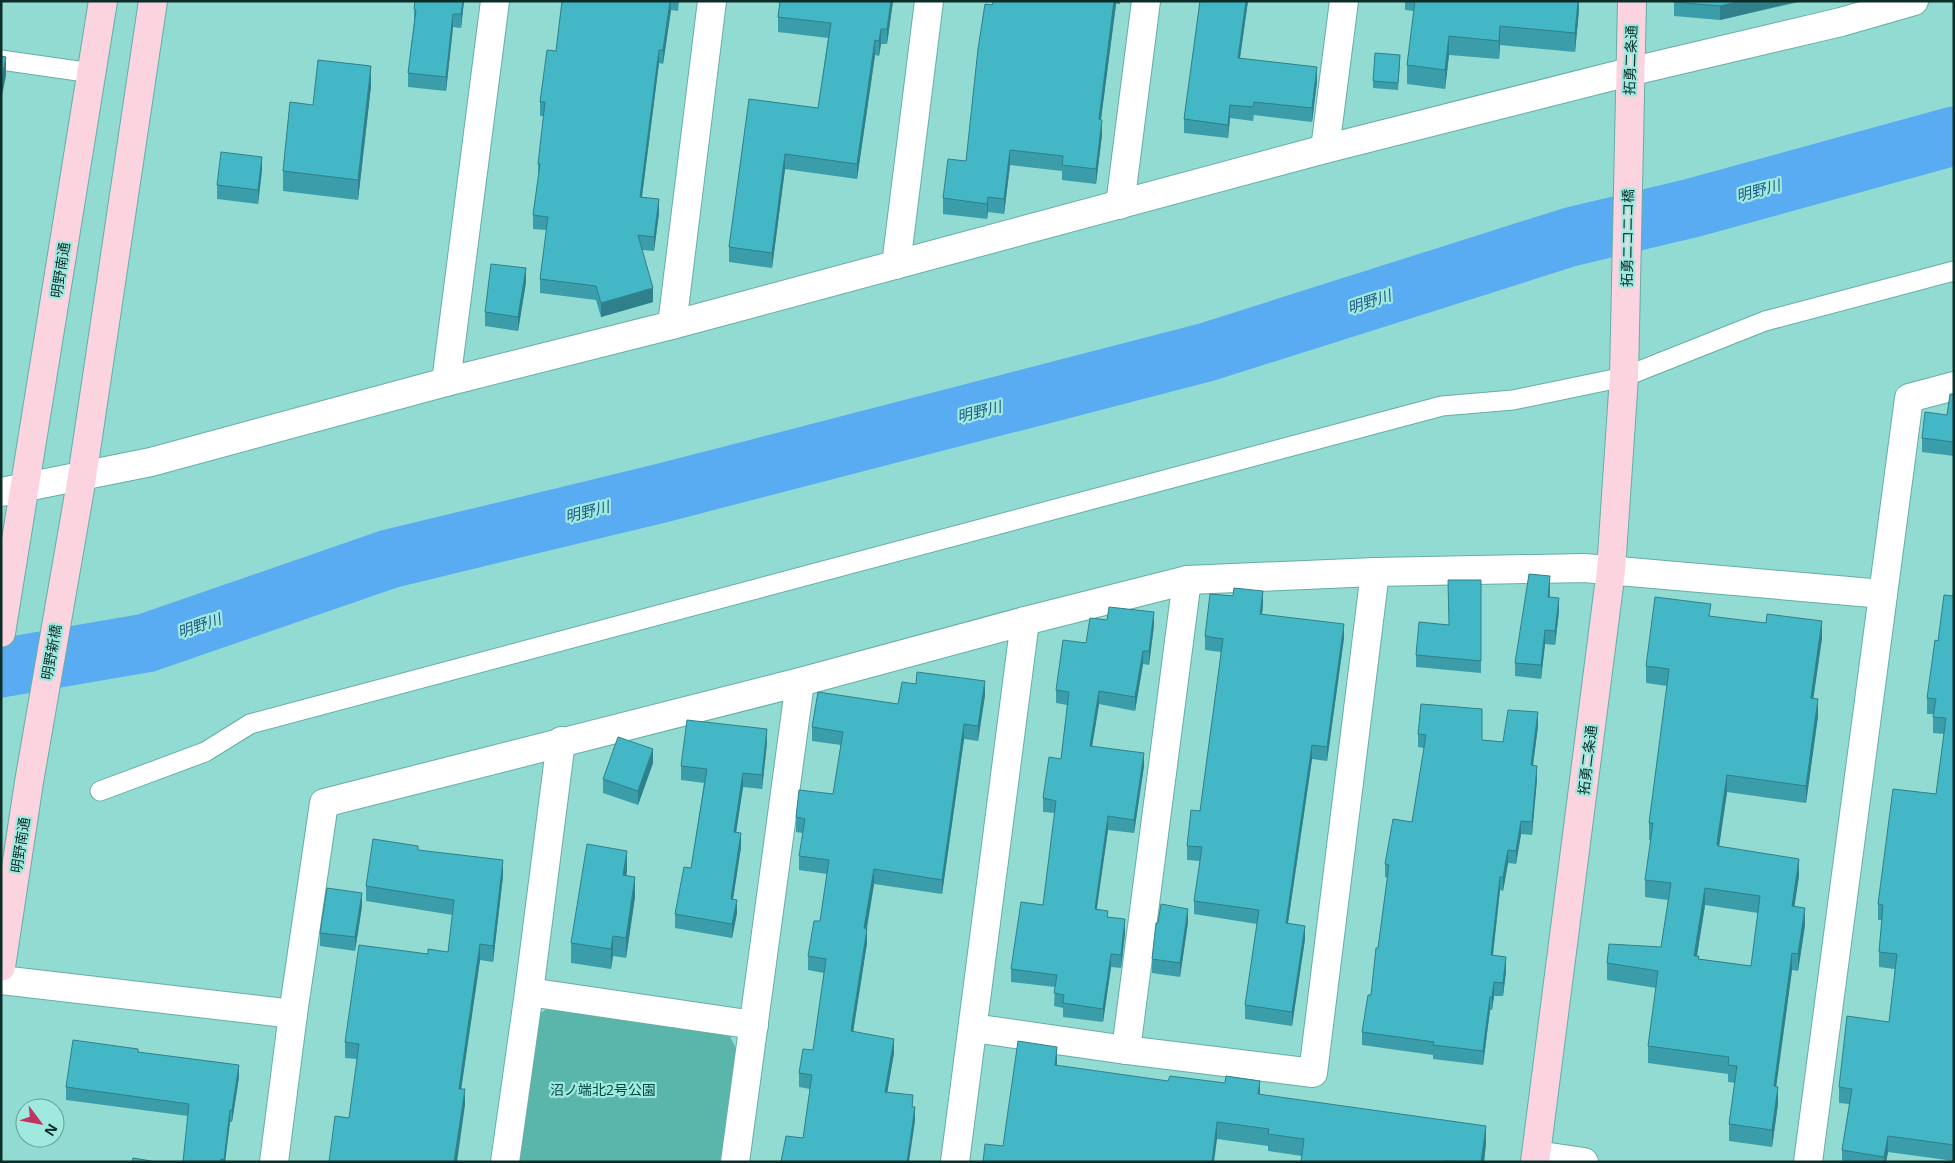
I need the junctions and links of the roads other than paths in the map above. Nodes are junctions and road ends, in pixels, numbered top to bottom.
1 (103, 1) edge
2 (153, 1) edge
3 (495, 1) edge
4 (712, 1) edge
5 (929, 1) edge
6 (1146, 1) edge
7 (1344, 1) edge
8 (1632, 1) edge
9 (1914, 1) edge
10 (1842, 11) edge
11 (1, 60) edge
12 (1629, 72) junction
13 (92, 73) junction
14 (1629, 118) joint
15 (1325, 150) junction
16 (1120, 205) junction
17 (896, 265) junction
18 (1954, 272) edge
19 (672, 325) junction
20 (1625, 367) junction
21 (446, 382) junction
22 (1954, 386) edge
23 (82, 477) junction
24 (13, 490) edge
25 (1612, 570) junction
26 (1375, 572) junction
27 (1187, 580) junction
28 (1883, 594) junction
29 (1025, 621) junction
30 (1, 633) edge
31 (800, 682) junction
32 (561, 741) junction
33 (29, 782) joint
34 (100, 791) dead end
35 (1, 967) edge
36 (1, 980) edge
37 (529, 992) junction
38 (293, 1014) junction
39 (754, 1025) junction
40 (973, 1028) junction
41 (1126, 1050) junction
42 (1536, 1158) edge
43 (274, 1162) edge
44 (505, 1162) edge
45 (735, 1162) edge
46 (955, 1162) edge
47 (1584, 1162) edge
48 (1808, 1162) edge

1 - 13 street, 明野南通
2 - 23 street
3 - 21 street
4 - 19 street
5 - 17 street
6 - 16 street
7 - 15 street
8 - 12 street, 拓勇二条通
9 - 10 street
10 - 12 street
11 - 13 lane
12 - 14 street, 拓勇二条通
12 - 15 street
13 - 24 street, 明野南通
14 - 20 street, 拓勇ニコニコ橋
15 - 16 street
16 - 17 street
17 - 19 street
18 - 20 lane
19 - 21 street
20 - 25 street, 拓勇二条通
20 - 34 lane
21 - 23 street
22 - 28 street
23 - 24 street
23 - 33 street, 明野新橋
24 - 30 street, 明野南通
25 - 26 street
25 - 28 street
25 - 42 street, 拓勇二条通
26 - 27 street
26 - 41 street
27 - 29 street
27 - 41 street
28 - 48 street
29 - 31 street
29 - 40 street
31 - 32 street
31 - 39 street
32 - 37 street
32 - 38 street
33 - 35 street, 明野南通
36 - 38 street
37 - 39 street
37 - 44 street
38 - 43 street
39 - 45 street
40 - 41 street
40 - 46 street
42 - 47 street

